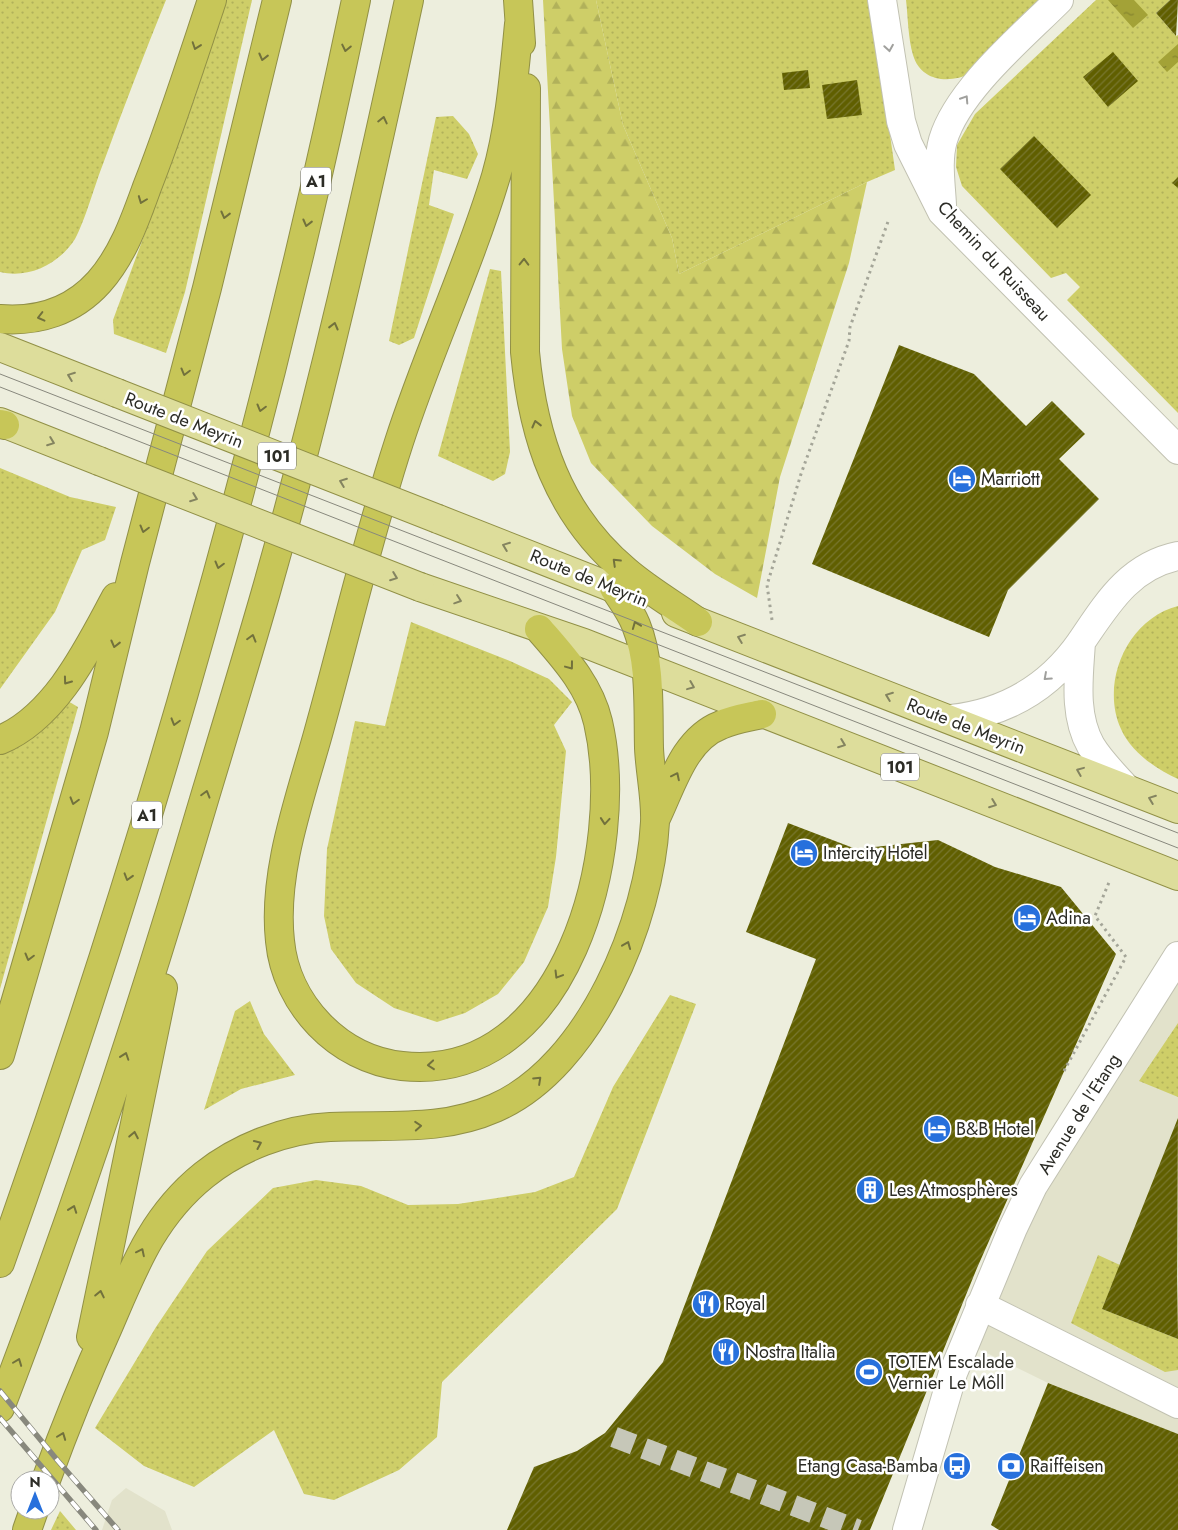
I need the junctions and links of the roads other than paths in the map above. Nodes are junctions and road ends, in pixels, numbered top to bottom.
1 (212, 0) edge
2 (277, 0) edge
3 (356, 0) edge
4 (409, 0) edge
5 (882, 0) edge
6 (1059, 0) edge
7 (519, 12) edge
8 (901, 121) junction
9 (950, 123) junction
10 (942, 212) junction
11 (0, 319) edge
12 (0, 348) edge
13 (2, 424) edge
14 (1178, 450) edge
15 (1178, 556) edge
16 (135, 563) junction
17 (614, 588) junction
18 (698, 622) junction
19 (539, 629) junction
20 (1080, 642) junction
21 (645, 668) junction
22 (762, 714) junction
23 (951, 720) junction
24 (0, 740) edge
25 (1126, 788) junction
26 (1178, 809) edge
27 (655, 819) junction
28 (192, 841) junction
29 (1166, 872) edge
30 (1178, 956) edge
31 (0, 1055) edge
32 (0, 1263) edge
33 (980, 1305) junction
34 (79, 1392) junction
35 (1178, 1404) edge
36 (0, 1408) edge
37 (50, 1470) edge
38 (907, 1530) edge

1 -> 11 highway
2 -> 16 highway
3 -> 32 highway, A1
28 -> 4 highway
5 -> 8 street, Chemin du Ruisseau
9 -> 6 street
18 -> 7 highway
19 -> 7 highway
8 - 9 street
8 - 10 street, Chemin du Ruisseau
9 - 10 street
10 - 14 street, Chemin du Ruisseau
17 -> 12 main road, Route de Meyrin / 101, bridge
13 -> 19 main road, 101, bridge
15 - 20 street
16 -> 24 highway
16 -> 31 highway
17 - 18 main road, Route de Meyrin / 101
21 -> 17 highway
23 -> 18 main road, Route de Meyrin / 101
19 - 21 main road, 101
20 -> 23 street
20 - 25 street
21 -> 22 main road, 101
21 - 27 highway
27 -> 22 highway
22 -> 29 main road, 101
25 -> 23 main road, Route de Meyrin / 101
26 -> 25 main road, Route de Meyrin / 101
34 -> 27 highway
34 -> 28 highway
36 -> 28 highway
30 - 33 street, Avenue de l'Etang
33 - 35 street
33 - 38 street, Avenue de l'Etang
37 -> 34 highway

